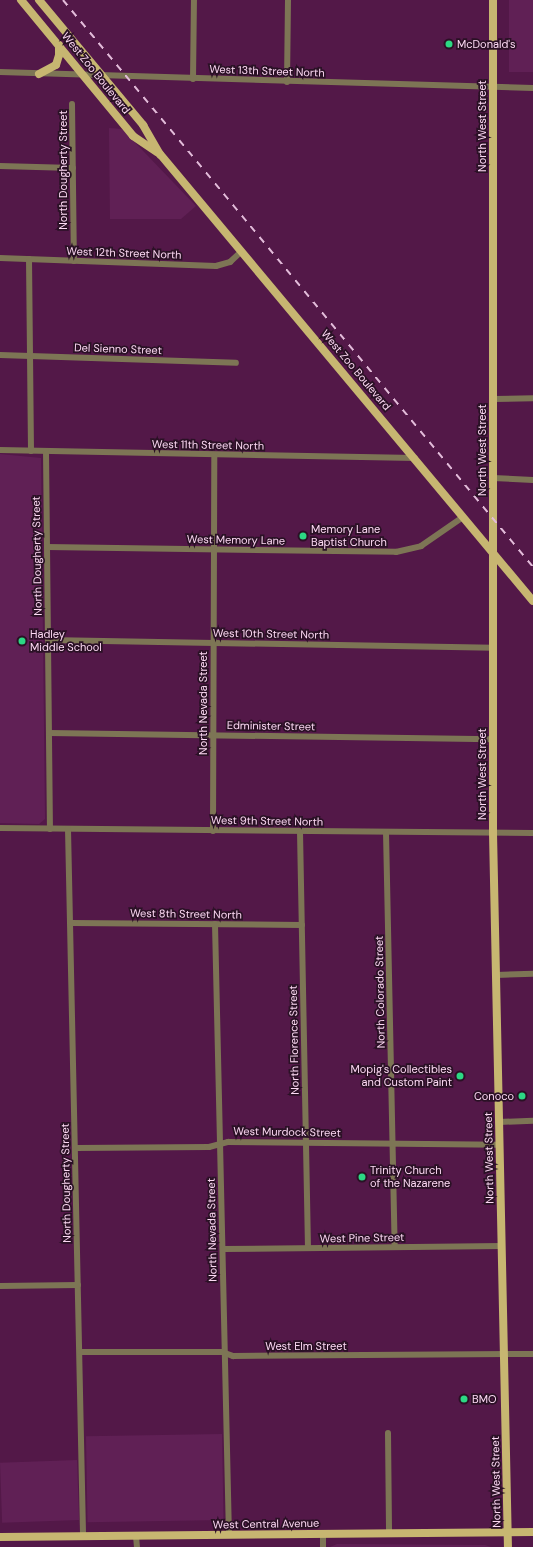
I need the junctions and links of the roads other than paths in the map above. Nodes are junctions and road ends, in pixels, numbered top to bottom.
1 (21, 0) edge
2 (38, 0) edge
3 (194, 0) edge
4 (288, 0) edge
5 (493, 0) edge
6 (59, 45) junction
7 (0, 72) edge
8 (39, 74) junction
9 (84, 76) junction
10 (100, 76) junction
11 (193, 79) junction
12 (287, 82) junction
13 (493, 88) junction
14 (533, 88) edge
15 (72, 104) dead end
16 (160, 154) junction
17 (0, 166) edge
18 (72, 168) junction
19 (242, 251) junction
20 (0, 258) edge
21 (29, 259) junction
22 (74, 261) junction
23 (0, 355) edge
24 (30, 356) junction
25 (236, 363) dead end
26 (533, 398) edge
27 (494, 399) junction
28 (0, 450) edge
29 (31, 451) junction
30 (46, 451) junction
31 (214, 456) junction
32 (415, 458) junction
33 (493, 478) junction
34 (533, 480) edge
35 (463, 517) junction
36 (47, 547) junction
37 (214, 550) junction
38 (493, 553) junction
39 (533, 601) edge
40 (48, 640) junction
41 (214, 643) junction
42 (493, 648) junction
43 (49, 733) junction
44 (213, 735) junction
45 (493, 739) junction
46 (0, 828) edge
47 (50, 829) junction
48 (68, 829) junction
49 (213, 830) junction
50 (300, 832) junction
51 (386, 832) junction
52 (493, 833) junction
53 (533, 833) edge
54 (71, 922) junction
55 (215, 924) junction
56 (302, 925) junction
57 (533, 974) edge
58 (496, 975) junction
59 (533, 1121) edge
60 (499, 1122) junction
61 (307, 1142) junction
62 (220, 1144) junction
63 (393, 1144) junction
64 (500, 1145) junction
65 (76, 1148) junction
66 (502, 1246) junction
67 (395, 1247) junction
68 (308, 1248) junction
69 (223, 1249) junction
70 (78, 1285) junction
71 (0, 1286) edge
72 (80, 1352) junction
73 (225, 1353) junction
74 (504, 1354) junction
75 (533, 1354) edge
76 (388, 1433) dead end
77 (508, 1532) junction
78 (533, 1532) edge
79 (389, 1533) junction
80 (323, 1534) junction
81 (229, 1535) junction
82 (83, 1536) junction
83 (136, 1536) junction
84 (0, 1537) edge
85 (137, 1547) edge
86 (323, 1547) edge
87 (508, 1547) edge

1 - 6 main road, West Zoo Boulevard
2 - 10 main road, West Zoo Boulevard
3 - 11 street
4 - 12 street
5 - 13 main road, North West Street
6 - 8 main road
6 - 9 main road, West Zoo Boulevard
7 - 8 street, West 13th Street North
8 - 9 street, West 13th Street North
9 - 10 street, West 13th Street North
9 - 16 main road, West Zoo Boulevard
10 - 11 street, West 13th Street North
10 - 16 main road, West Zoo Boulevard
11 - 12 street, West 13th Street North
12 - 13 street, West 13th Street North
13 - 14 street, West 13th Street North
13 - 27 main road, North West Street
15 - 18 street, North Dougherty Street
16 - 19 main road, West Zoo Boulevard
17 - 18 street
18 - 22 street, North Dougherty Street
19 - 22 street, West 12th Street North
19 - 32 main road, West Zoo Boulevard
20 - 21 street, West 12th Street North
21 - 22 street, West 12th Street North
21 - 24 street
23 - 24 street, Del Sienno Street
24 - 25 street, Del Sienno Street
24 - 29 street
26 - 27 street
27 - 33 main road, North West Street
28 - 29 street, West 11th Street North
29 - 30 street, West 11th Street North
30 - 31 street, West 11th Street North
30 - 36 street, North Dougherty Street
31 - 32 street, West 11th Street North
31 - 37 street, North Nevada Street
32 - 35 main road, West Zoo Boulevard
33 - 34 street
33 - 38 main road, North West Street
35 - 37 street, West Memory Lane
35 - 38 main road, West Zoo Boulevard
36 - 37 street, West Memory Lane
36 - 40 street, North Dougherty Street
37 - 41 street, North Nevada Street
38 - 39 main road, West Zoo Boulevard
38 - 42 main road, North West Street
40 - 41 street, West 10th Street North
40 - 43 street, North Dougherty Street
41 - 42 street, West 10th Street North
41 - 44 street, North Nevada Street
42 - 45 main road, North West Street
43 - 44 street, Edminister Street
43 - 47 street, North Dougherty Street
44 - 45 street, Edminister Street
44 - 49 street, North Nevada Street
45 - 52 main road, North West Street
46 - 47 street, West 9th Street North
47 - 48 street, West 9th Street North
48 - 49 street, West 9th Street North
48 - 54 street, North Dougherty Street
49 - 50 street, West 9th Street North
50 - 51 street, West 9th Street North
50 - 56 street, North Florence Street
51 - 52 street, West 9th Street North
51 - 63 street, North Colorado Street
52 - 53 street, West 9th Street North
52 - 58 main road, North West Street
54 - 55 street, West 8th Street North
54 - 65 street, North Dougherty Street
55 - 56 street, West 8th Street North
55 - 62 street, North Nevada Street
56 - 61 street, North Florence Street
57 - 58 street
58 - 60 main road, North West Street
59 - 60 street
60 - 64 main road, North West Street
61 - 62 street, West Murdock Street
61 - 63 street, West Murdock Street
61 - 68 street, North Florence Street
62 - 65 street, West Murdock Street
62 - 69 street, North Nevada Street
63 - 64 street, West Murdock Street
63 - 67 street, North Colorado Street
64 - 66 main road, North West Street
65 - 70 street, North Dougherty Street
66 - 67 street, West Pine Street
66 - 74 main road, North West Street
67 - 68 street, West Pine Street
68 - 69 street, West Pine Street
69 - 73 street, North Nevada Street
70 - 71 street
70 - 72 street, North Dougherty Street
72 - 73 street, West Elm Street
72 - 82 street, North Dougherty Street
73 - 74 street, West Elm Street
73 - 81 street, North Nevada Street
74 - 75 street, West Elm Street
74 - 77 main road, North West Street
76 - 79 street
77 - 78 main road, West Central Avenue
77 - 79 main road, West Central Avenue
77 - 87 main road, North West Street
79 - 80 main road, West Central Avenue
80 - 81 main road, West Central Avenue
80 - 86 street
81 - 83 main road, West Central Avenue
82 - 83 main road, West Central Avenue
82 - 84 main road, West Central Avenue
83 - 85 street

